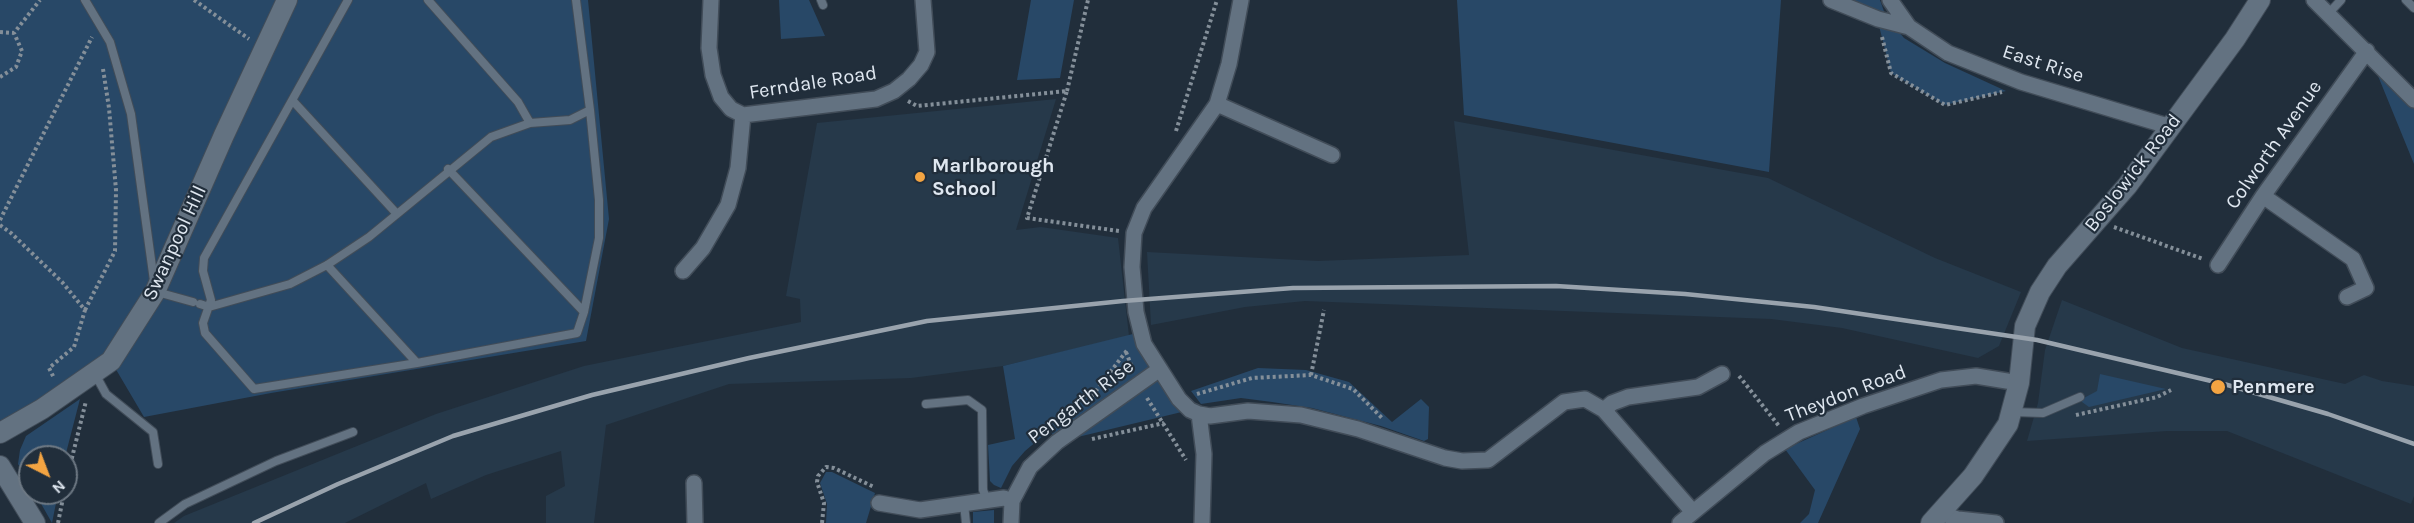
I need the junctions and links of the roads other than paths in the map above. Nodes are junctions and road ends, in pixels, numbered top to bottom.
1 (85, 0) edge
2 (287, 0) edge
3 (348, 0) edge
4 (428, 0) edge
5 (576, 0) edge
6 (711, 0) edge
7 (923, 0) edge
8 (1241, 0) edge
9 (1831, 0) edge
10 (1890, 0) edge
11 (2260, 0) edge
12 (2314, 0) edge
13 (2342, 0) edge
14 (2406, 0) edge
15 (2414, 8) edge
16 (2328, 14) junction
17 (1909, 27) junction
18 (2367, 51) junction
19 (2414, 100) edge
20 (293, 101) junction
21 (1217, 104) junction
22 (590, 110) junction
23 (743, 115) junction
24 (530, 123) junction
25 (2170, 127) junction
26 (1332, 154) dead end
27 (448, 169) junction
28 (2263, 196) junction
29 (397, 214) junction
30 (327, 265) junction
31 (2218, 265) road end
32 (683, 272) dead end
33 (155, 292) junction
34 (2347, 297) dead end
35 (210, 307) junction
36 (584, 312) junction
37 (417, 363) junction
38 (1160, 369) junction
39 (94, 373) junction
40 (1722, 374) road end
41 (2019, 383) junction
42 (2080, 396) dead end
43 (926, 404) dead end
44 (1604, 410) junction
45 (2013, 412) junction
46 (1199, 414) junction
47 (353, 432) dead end
48 (0, 433) edge
49 (158, 464) dead end
50 (0, 466) edge
51 (694, 483) dead end
52 (987, 500) junction
53 (1012, 501) junction
54 (879, 503) road end
55 (964, 503) junction
56 (1692, 512) junction
57 (1936, 518) edge
58 (35, 523) edge
59 (159, 523) edge
60 (695, 523) edge
61 (966, 523) edge
62 (1011, 523) edge
63 (1202, 523) edge
64 (1680, 523) edge
65 (1996, 523) edge

1 - 33 lane
2 - 33 street, Swanpool Hill
3 - 20 lane
4 - 24 lane
5 - 22 lane
6 - 23 street, Ferndale Road
7 - 23 street, Ferndale Road
8 - 21 street
9 - 17 street, East Rise
10 - 17 street, East Rise
11 - 25 street, Boslowick Road
12 - 16 street
13 - 16 lane
14 - 15 lane
16 - 18 street
17 - 25 street, East Rise
18 - 19 street
18 - 28 street, Colworth Avenue
20 - 29 lane
20 - 35 lane
21 - 26 street
21 - 38 street
22 - 24 lane
22 - 36 lane
23 - 32 street, Ferndale Road
24 - 27 lane
25 - 41 street, Boslowick Road
27 - 29 lane
27 - 36 lane
28 - 31 street, Colworth Avenue
28 - 34 street
29 - 30 lane
30 - 35 lane
30 - 37 lane
33 - 35 lane
33 - 39 street, Swanpool Hill
35 - 37 lane
36 - 37 lane
38 - 46 street
38 - 53 street, Pengarth Rise
39 - 48 street, Swanpool Hill
39 - 49 lane
40 - 44 street
41 - 45 street, Boslowick Road
41 - 56 street, Theydon Road
42 - 45 lane
43 - 52 lane
44 - 46 street
44 - 56 street
45 - 57 street, Boslowick Road
46 - 63 street
47 - 59 lane
50 - 58 street
51 - 60 street
52 - 53 street
52 - 55 street
53 - 62 street, Pengarth Rise
54 - 55 street
55 - 61 lane
56 - 64 street, Theydon Road
57 - 65 street

